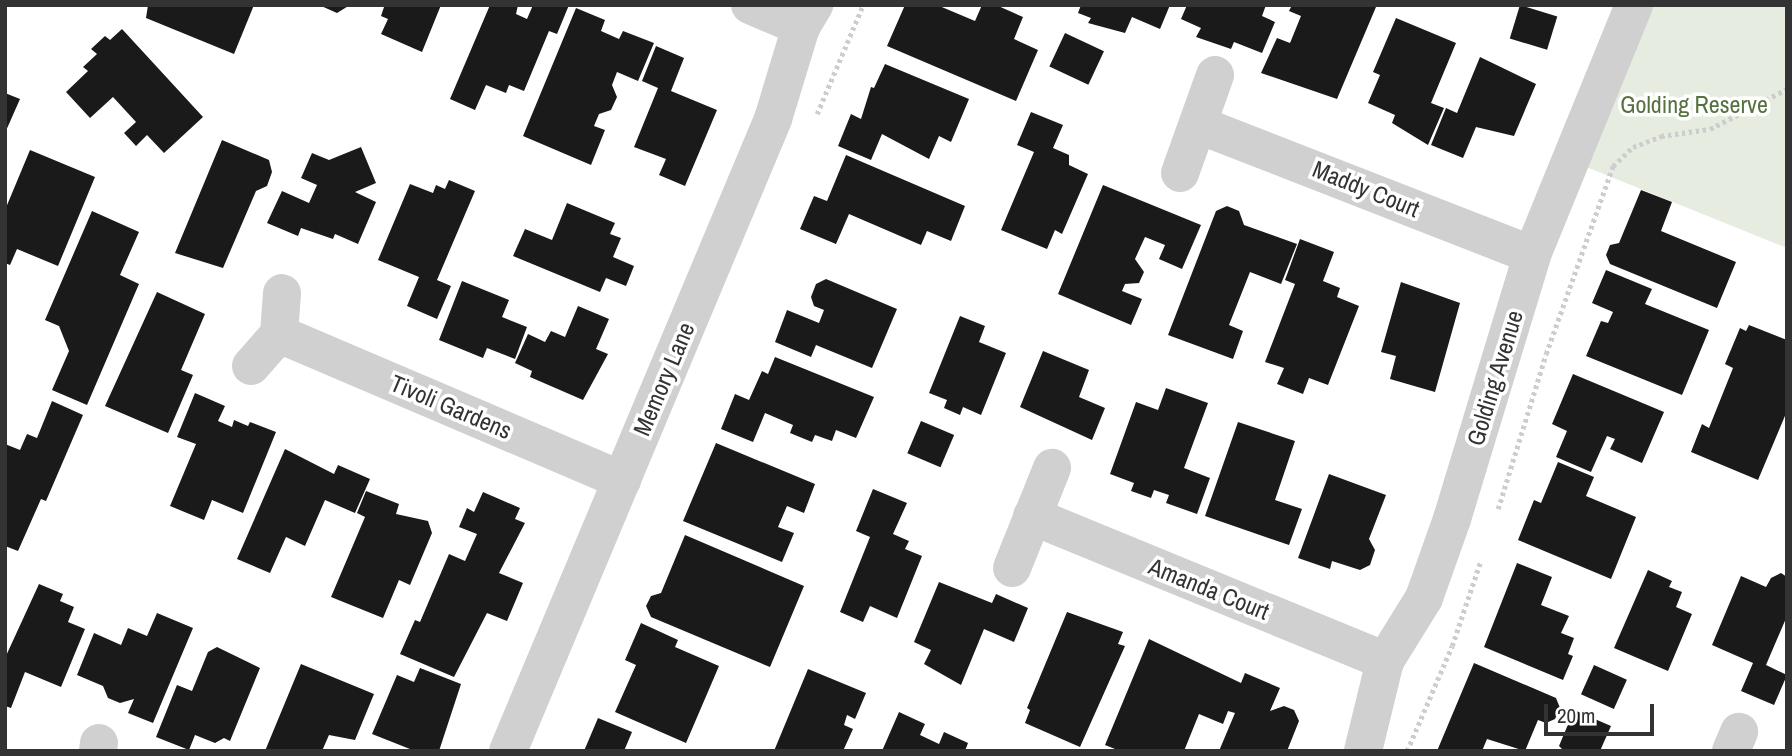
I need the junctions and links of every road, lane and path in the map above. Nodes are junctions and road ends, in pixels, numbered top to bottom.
1 (750, 5) edge
2 (1634, 5) edge
3 (808, 16) edge
4 (1215, 75) dead end
5 (1787, 89) edge
6 (1199, 125) junction
7 (1613, 166) dead end
8 (1180, 173) dead end
9 (1532, 255) junction
10 (282, 293) dead end
11 (279, 334) junction
12 (251, 366) dead end
13 (1052, 468) dead end
14 (622, 480) junction
15 (1032, 516) junction
16 (1012, 568) dead end
17 (1385, 661) junction
18 (508, 751) edge
19 (1363, 751) edge

1 - 3 street
2 - 9 street, Golding Avenue
3 - 14 street, Memory Lane
4 - 6 street
5 - 7 path
6 - 8 street
6 - 9 street, Maddy Court
9 - 17 street, Golding Avenue
10 - 11 street
11 - 12 street
11 - 14 street, Tivoli Gardens
13 - 15 street
14 - 18 street, Memory Lane
15 - 16 street
15 - 17 street, Amanda Court
17 - 19 street, Golding Avenue

